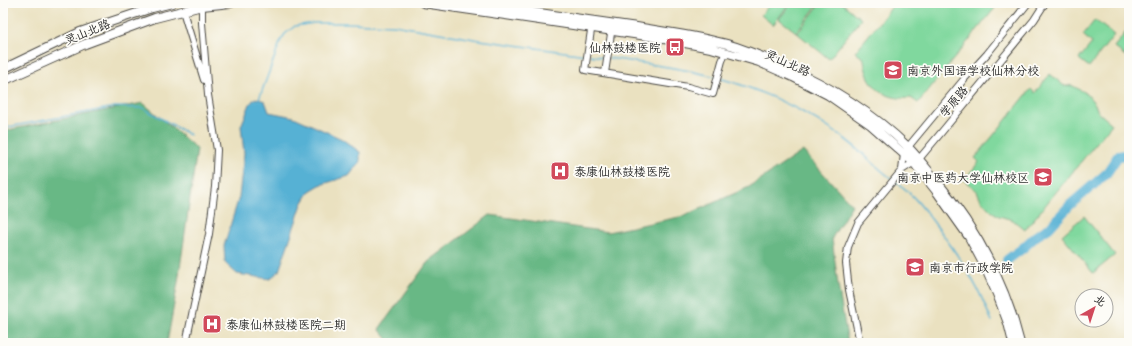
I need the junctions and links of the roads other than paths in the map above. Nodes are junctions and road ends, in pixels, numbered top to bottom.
1 (172, 3) edge
2 (231, 3) edge
3 (423, 3) edge
4 (470, 3) edge
5 (1028, 3) edge
6 (1045, 3) edge
7 (203, 5) edge
8 (182, 7) edge
9 (592, 24) junction
10 (612, 27) junction
11 (726, 52) junction
12 (3, 69) edge
13 (605, 73) junction
14 (3, 82) edge
15 (208, 95) junction
16 (906, 151) junction
17 (916, 161) junction
18 (902, 170) junction
19 (186, 343) edge
20 (860, 343) edge
21 (1013, 343) edge
22 (1020, 343) edge

1 - 12 main road, 灵山北路
2 - 7 main road, 灵山北路
3 - 9 main road, 灵山北路
4 - 9 main road, 灵山北路
5 - 16 street, 学原路
6 - 17 street, 学原路
7 - 8 main road, 灵山北路
7 - 15 street
8 - 14 main road, 灵山北路
8 - 15 street
9 - 10 main road, 灵山北路
9 - 13 street
10 - 11 main road, 灵山北路
10 - 13 street
10 - 16 main road, 灵山北路
11 - 13 street
11 - 16 main road, 灵山北路
15 - 19 street
16 - 17 main road, 灵山北路
16 - 18 street
17 - 18 street, 学原路
17 - 21 main road, 灵山北路
17 - 22 main road, 灵山北路
18 - 20 street, 学原路

